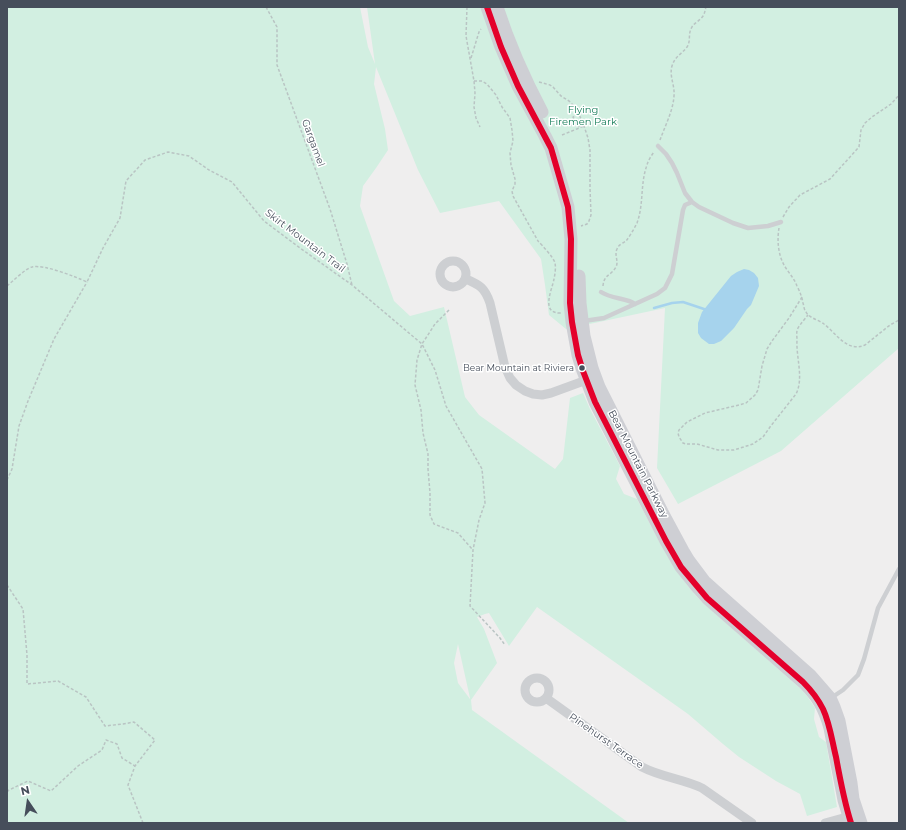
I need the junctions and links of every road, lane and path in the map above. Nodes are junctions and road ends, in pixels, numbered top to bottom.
1 (266, 7) edge
2 (467, 7) edge
3 (487, 7) edge
4 (497, 7) edge
5 (706, 7) edge
6 (481, 29) dead end
7 (471, 60) junction
8 (474, 81) junction
9 (535, 82) dead end
10 (899, 95) edge
11 (579, 113) junction
12 (576, 123) junction
13 (569, 126) dead end
14 (584, 126) junction
15 (480, 127) dead end
16 (579, 128) junction
17 (562, 135) dead end
18 (658, 146) junction
19 (692, 202) junction
20 (781, 222) junction
21 (577, 228) junction
22 (466, 279) dead end
23 (87, 282) junction
24 (352, 285) junction
25 (7, 286) edge
26 (601, 292) joint
27 (802, 297) junction
28 (635, 304) junction
29 (449, 310) dead end
30 (563, 313) dead end
31 (808, 315) junction
32 (899, 320) edge
33 (582, 321) junction
34 (422, 344) junction
35 (590, 379) junction
36 (7, 480) edge
37 (473, 550) junction
38 (899, 569) edge
39 (7, 585) edge
40 (505, 645) dead end
41 (546, 698) dead end
42 (825, 701) junction
43 (135, 766) junction
44 (7, 792) edge
45 (854, 819) edge
46 (143, 823) edge
47 (752, 823) edge
48 (825, 823) edge

1 - 24 path, Gargamel
2 - 7 path
3 - 35 street, Bear Mountain Parkway
4 - 21 street, Bear Mountain Parkway
5 - 18 path
6 - 7 path
7 - 8 path
8 - 15 path
8 - 30 path
9 - 11 path
10 - 20 path
11 - 12 path
11 - 14 path
12 - 13 path
12 - 16 path
14 - 16 path
14 - 21 path
16 - 17 path
18 - 19 lane
18 - 26 path
19 - 20 lane
19 - 28 lane
20 - 27 path
21 - 33 street, Bear Mountain Parkway
22 - 35 street
23 - 24 path, Skirt Mountain Trail
23 - 25 path
23 - 36 path, Skirt Mountain Trail
24 - 34 path, Skirt Mountain Trail
26 - 28 lane
27 - 31 path
27 - 31 path
28 - 33 lane
29 - 34 path
31 - 32 path
33 - 35 street, Bear Mountain Parkway
34 - 37 path
34 - 37 path
35 - 42 street, Bear Mountain Parkway
37 - 40 path
38 - 42 lane
39 - 43 path
41 - 47 street, Pinehurst Terrace
42 - 45 street, Bear Mountain Parkway
43 - 44 path
43 - 46 path
45 - 48 street

